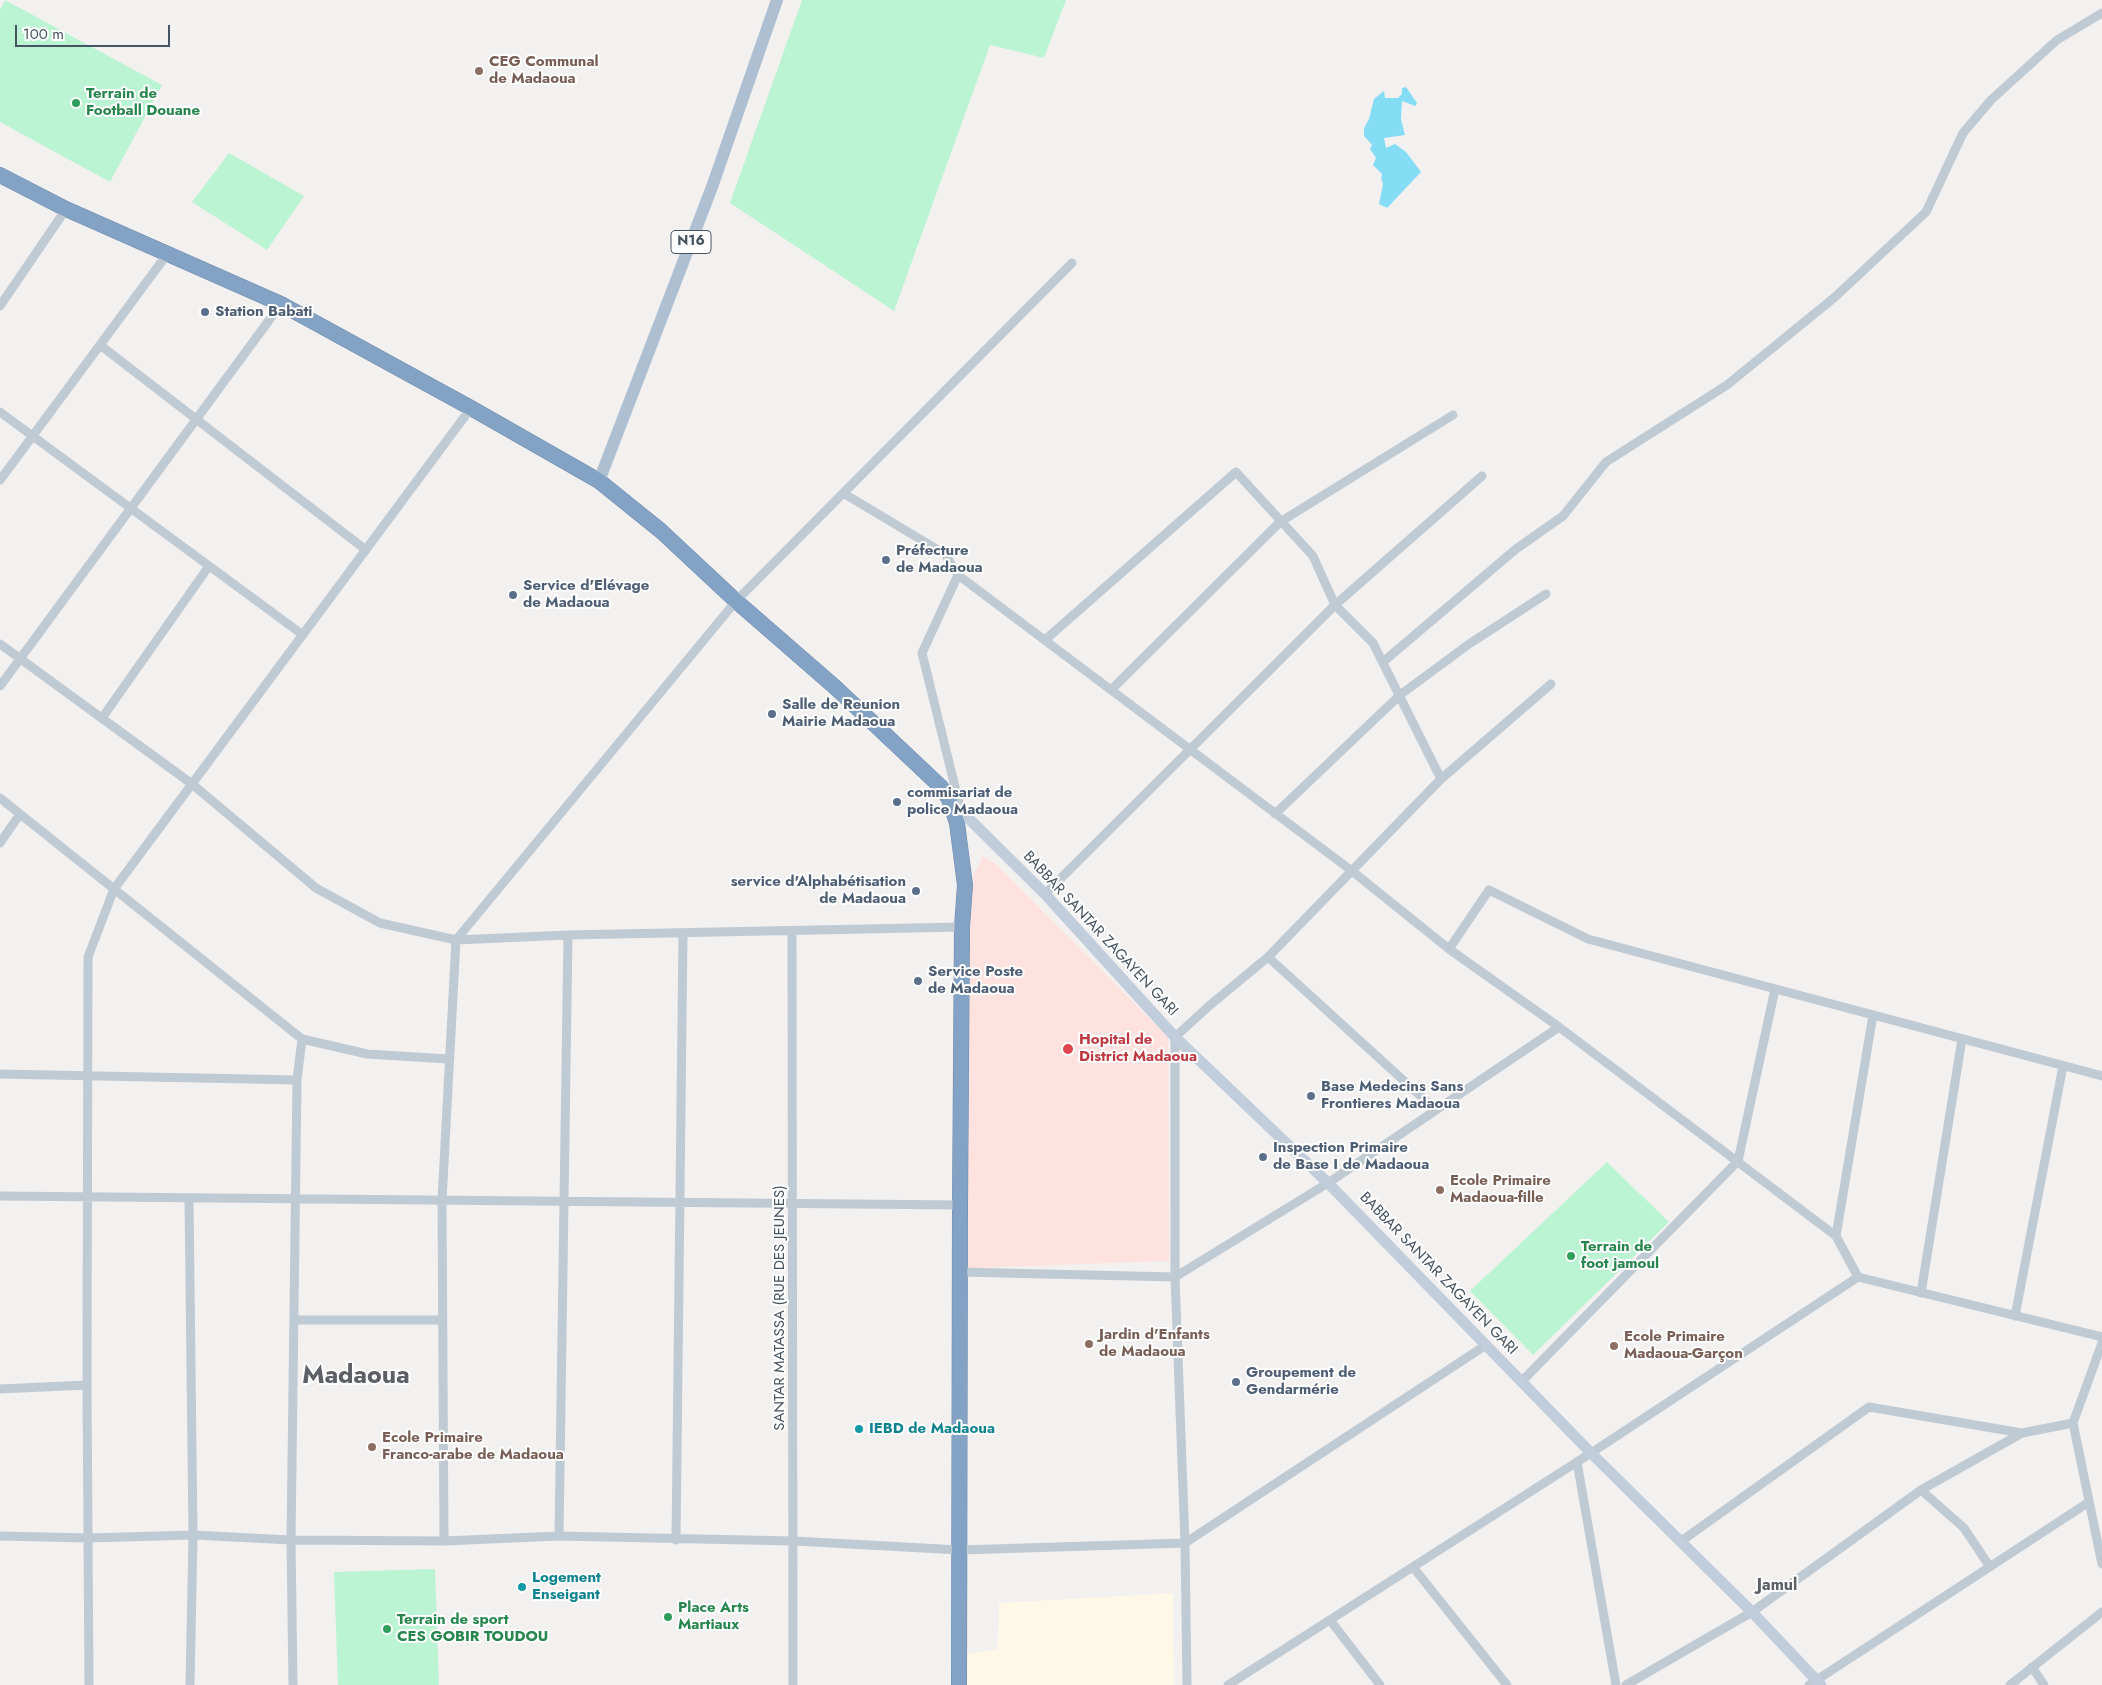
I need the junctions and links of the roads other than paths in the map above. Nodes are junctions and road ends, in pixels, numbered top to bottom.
1 (776, 0) edge
2 (2102, 13) edge
3 (0, 175) edge
4 (66, 209) junction
5 (168, 253) junction
6 (1072, 263) dead end
7 (281, 304) junction
8 (0, 306) edge
9 (100, 345) junction
10 (472, 408) junction
11 (0, 412) edge
12 (1453, 415) dead end
13 (197, 419) junction
14 (33, 436) junction
15 (1482, 476) dead end
16 (0, 480) edge
17 (599, 481) junction
18 (843, 493) junction
19 (131, 508) junction
20 (1280, 522) junction
21 (366, 550) junction
22 (209, 566) junction
23 (958, 575) junction
24 (1546, 594) dead end
25 (736, 601) junction
26 (1336, 605) junction
27 (303, 635) junction
28 (1045, 640) junction
29 (0, 644) edge
30 (20, 659) junction
31 (1383, 662) junction
32 (1551, 684) dead end
33 (0, 686) edge
34 (1111, 690) junction
35 (1400, 695) junction
36 (102, 718) junction
37 (1189, 748) junction
38 (1441, 780) junction
39 (192, 784) junction
40 (0, 798) edge
41 (955, 803) junction
42 (20, 814) junction
43 (1276, 814) junction
44 (0, 843) edge
45 (1352, 871) junction
46 (114, 889) junction
47 (1045, 894) junction
48 (962, 927) junction
49 (792, 931) junction
50 (682, 933) junction
51 (568, 935) junction
52 (456, 940) junction
53 (1449, 949) junction
54 (1268, 957) junction
55 (1776, 989) junction
56 (1873, 1015) junction
57 (1559, 1027) junction
58 (1176, 1037) junction
59 (1962, 1038) junction
60 (302, 1039) junction
61 (448, 1060) junction
62 (2063, 1066) junction
63 (0, 1074) edge
64 (87, 1076) junction
65 (2102, 1076) edge
66 (297, 1080) junction
67 (1436, 1110) junction
68 (1738, 1161) junction
69 (1328, 1182) junction
70 (0, 1196) edge
71 (87, 1197) junction
72 (189, 1198) junction
73 (297, 1199) junction
74 (442, 1200) junction
75 (565, 1201) junction
76 (681, 1202) junction
77 (794, 1203) junction
78 (960, 1205) junction
79 (1836, 1236) junction
80 (960, 1272) junction
81 (1176, 1277) junction
82 (1858, 1277) junction
83 (1921, 1293) junction
84 (2015, 1316) junction
85 (295, 1320) junction
86 (442, 1320) junction
87 (2102, 1337) edge
88 (2102, 1343) edge
89 (1486, 1345) junction
90 (1522, 1381) junction
91 (87, 1386) junction
92 (0, 1389) edge
93 (2073, 1423) junction
94 (2022, 1433) junction
95 (1591, 1453) junction
96 (1577, 1462) junction
97 (1921, 1490) junction
98 (2089, 1502) junction
99 (193, 1535) junction
100 (0, 1536) edge
101 (560, 1536) junction
102 (89, 1538) junction
103 (291, 1540) junction
104 (444, 1540) junction
105 (676, 1540) junction
106 (794, 1541) junction
107 (1680, 1542) junction
108 (1185, 1543) junction
109 (960, 1550) junction
110 (2102, 1564) edge
111 (1413, 1567) junction
112 (1990, 1567) junction
113 (1752, 1612) junction
114 (2102, 1612) edge
115 (1330, 1620) junction
116 (2032, 1667) junction
117 (1815, 1683) edge
118 (89, 1685) edge
119 (190, 1685) edge
120 (293, 1685) edge
121 (794, 1685) edge
122 (959, 1685) edge
123 (1187, 1685) edge
124 (1228, 1685) edge
125 (1380, 1685) edge
126 (1508, 1685) edge
127 (1616, 1685) edge
128 (1626, 1685) edge
129 (2010, 1685) edge
130 (2044, 1685) edge

1 - 17 main road, N16
2 - 31 street
3 - 4 highway
4 - 5 highway
4 - 8 street
5 - 7 highway
5 - 9 street
6 - 18 street
7 - 10 highway
7 - 13 street
9 - 13 street
9 - 14 street
10 - 17 highway
10 - 21 street
11 - 14 street
12 - 20 street
13 - 19 street
13 - 21 street
14 - 16 street
14 - 19 street
15 - 26 street
17 - 25 highway
18 - 23 street
18 - 25 street
19 - 22 street
19 - 30 street
20 - 26 street
20 - 28 street
20 - 34 street
21 - 27 street
22 - 27 street
22 - 36 street
23 - 28 street
23 - 41 street
24 - 35 street
25 - 41 highway
25 - 52 street
26 - 31 street
26 - 37 street
27 - 39 street
28 - 34 street
29 - 30 street
30 - 33 street
30 - 36 street
31 - 35 street
32 - 38 street
34 - 37 street
35 - 38 street
35 - 43 street
36 - 39 street
37 - 43 street
37 - 47 street
38 - 45 street
39 - 46 street
39 - 52 street
40 - 42 street
41 - 47 street, BABBAR SANTAR ZAGAYEN GARI
41 - 48 highway
42 - 44 street
42 - 46 street
43 - 45 street
45 - 53 street
45 - 54 street
46 - 60 street
46 - 64 street
47 - 58 street, BABBAR SANTAR ZAGAYEN GARI
48 - 49 street
48 - 78 highway
49 - 50 street
49 - 77 street, SANTAR MATASSA (RUE DES JEUNES)
50 - 51 street
50 - 76 street
51 - 52 street
51 - 75 street
52 - 61 street
53 - 55 street
53 - 57 street
54 - 58 street
54 - 67 street
55 - 56 street
55 - 68 street
56 - 59 street
56 - 79 street
57 - 67 street
57 - 68 street
58 - 69 street, BABBAR SANTAR ZAGAYEN GARI
58 - 81 street
59 - 62 street
59 - 83 street
60 - 61 street
60 - 66 street
61 - 74 street
62 - 65 street
62 - 84 street
63 - 64 street
64 - 66 street
64 - 71 street
66 - 73 street
67 - 69 street
68 - 79 street
68 - 90 street
69 - 81 street
69 - 89 street, BABBAR SANTAR ZAGAYEN GARI
70 - 71 street
71 - 72 street
71 - 91 street
72 - 73 street
72 - 99 street
73 - 74 street
73 - 85 street
74 - 75 street
74 - 86 street
75 - 76 street
75 - 101 street
76 - 77 street
76 - 105 street
77 - 78 street
77 - 106 street, SANTAR MATASSA (RUE DES JEUNES)
78 - 80 highway
79 - 82 street
80 - 81 street
80 - 109 highway
81 - 108 street
82 - 83 street
82 - 95 street
83 - 84 street
84 - 87 street
85 - 86 street
85 - 103 street
86 - 104 street
88 - 93 street
89 - 90 street, BABBAR SANTAR ZAGAYEN GARI
89 - 108 street
90 - 95 street, BABBAR SANTAR ZAGAYEN GARI
91 - 92 street
91 - 102 street
93 - 94 street
93 - 98 street
94 - 97 street
94 - 107 street
95 - 96 street
95 - 107 street, BABBAR SANTAR ZAGAYEN GARI
96 - 111 street
96 - 127 street
97 - 112 street
97 - 113 street
98 - 110 street
98 - 112 street
99 - 102 street
99 - 103 street
99 - 119 street
100 - 102 street
101 - 104 street
101 - 105 street
102 - 118 street
103 - 104 street
103 - 120 street
105 - 106 street
106 - 109 street
106 - 121 street, SANTAR MATASSA (RUE DES JEUNES)
107 - 113 street, BABBAR SANTAR ZAGAYEN GARI
108 - 109 street
108 - 123 street
109 - 122 highway
111 - 115 street
111 - 126 street
112 - 117 street
113 - 117 street, BABBAR SANTAR ZAGAYEN GARI
113 - 128 street
114 - 116 street
115 - 124 street
115 - 125 street
116 - 129 street
116 - 130 street

